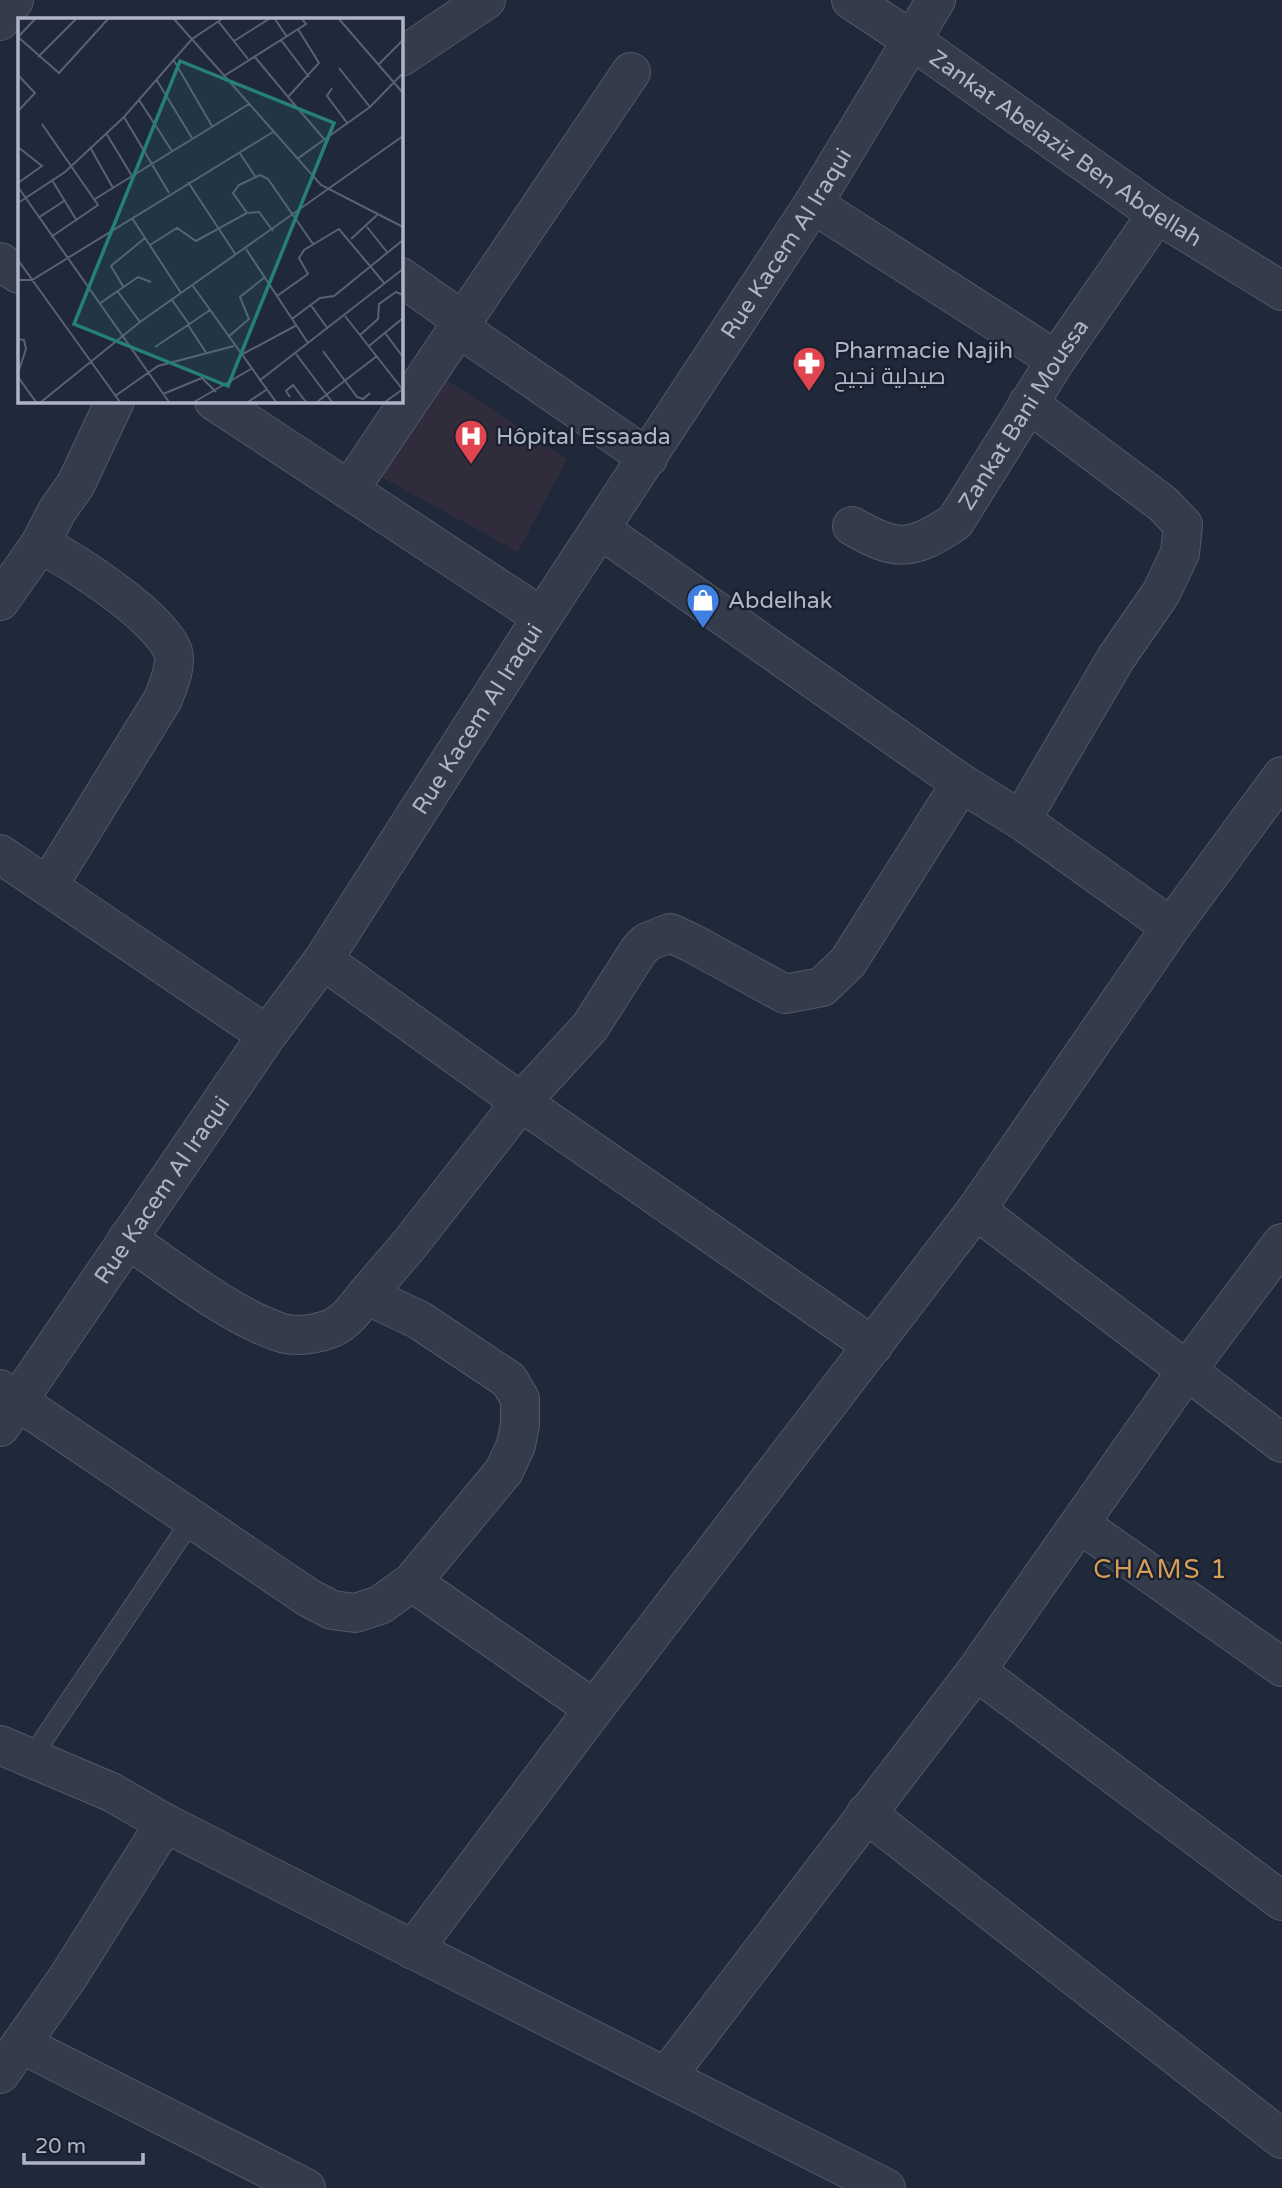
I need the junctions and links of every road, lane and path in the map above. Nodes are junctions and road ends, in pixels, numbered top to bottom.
1 (14, 0) edge
2 (486, 0) edge
3 (851, 0) edge
4 (936, 0) edge
5 (0, 21) edge
6 (913, 41) junction
7 (402, 56) edge
8 (631, 72) dead end
9 (813, 204) junction
10 (1157, 214) junction
11 (0, 262) edge
12 (18, 274) edge
13 (402, 278) edge
14 (1282, 291) edge
15 (461, 325) junction
16 (1056, 360) junction
17 (115, 402) edge
18 (216, 402) edge
19 (1028, 403) junction
20 (648, 458) junction
21 (349, 490) junction
22 (852, 526) dead end
23 (601, 530) junction
24 (40, 544) junction
25 (0, 601) edge
26 (542, 617) junction
27 (1282, 776) edge
28 (961, 783) junction
29 (1021, 820) junction
30 (0, 854) edge
31 (48, 886) junction
32 (1171, 927) junction
33 (323, 960) junction
34 (267, 1035) junction
35 (521, 1102) junction
36 (976, 1209) junction
37 (127, 1239) junction
38 (1282, 1243) edge
39 (366, 1295) junction
40 (873, 1346) junction
41 (1187, 1370) junction
42 (6, 1406) edge
43 (1282, 1443) edge
44 (193, 1518) junction
45 (1080, 1524) junction
46 (412, 1583) junction
47 (1282, 1667) edge
48 (976, 1671) junction
49 (594, 1709) junction
50 (16, 1751) edge
51 (866, 1813) junction
52 (165, 1823) junction
53 (1282, 1901) edge
54 (413, 1950) junction
55 (10, 2059) edge
56 (666, 2077) junction
57 (1282, 2139) edge
58 (306, 2188) edge
59 (886, 2188) edge

1 - 5 street
2 - 7 street
3 - 6 street, Zankat Abelaziz Ben Abdellah
4 - 6 street, Rue Kacem Al Iraqui
6 - 9 street, Rue Kacem Al Iraqui
6 - 10 street, Zankat Abelaziz Ben Abdellah
8 - 15 street
9 - 16 street
9 - 20 street, Rue Kacem Al Iraqui
10 - 14 street, Zankat Abelaziz Ben Abdellah
10 - 16 street, Zankat Bani Moussa
11 - 12 street
13 - 15 street
15 - 20 street
15 - 21 street
16 - 19 street, Zankat Bani Moussa
17 - 24 street
18 - 21 street
19 - 22 street, Zankat Bani Moussa
19 - 29 street
20 - 23 street, Rue Kacem Al Iraqui
21 - 26 street
23 - 26 street, Rue Kacem Al Iraqui
23 - 28 street
24 - 25 street
24 - 31 street
26 - 33 street, Rue Kacem Al Iraqui
27 - 32 street
28 - 29 street
28 - 35 street
29 - 32 street
30 - 31 street
31 - 34 street
32 - 36 street
33 - 34 street, Rue Kacem Al Iraqui
33 - 35 street
34 - 37 street, Rue Kacem Al Iraqui
35 - 39 street
35 - 40 street
36 - 40 street
36 - 41 street
37 - 39 street
37 - 42 street, Rue Kacem Al Iraqui
38 - 41 street
39 - 46 street
40 - 49 street
41 - 43 street
41 - 45 street
42 - 44 street
44 - 46 street
44 - 50 lane
45 - 47 street
45 - 48 street
46 - 49 street
48 - 51 street
48 - 53 street
49 - 54 street
50 - 52 street
51 - 56 street
51 - 57 street
52 - 54 street
52 - 55 street
54 - 56 street
55 - 58 street
56 - 59 street

